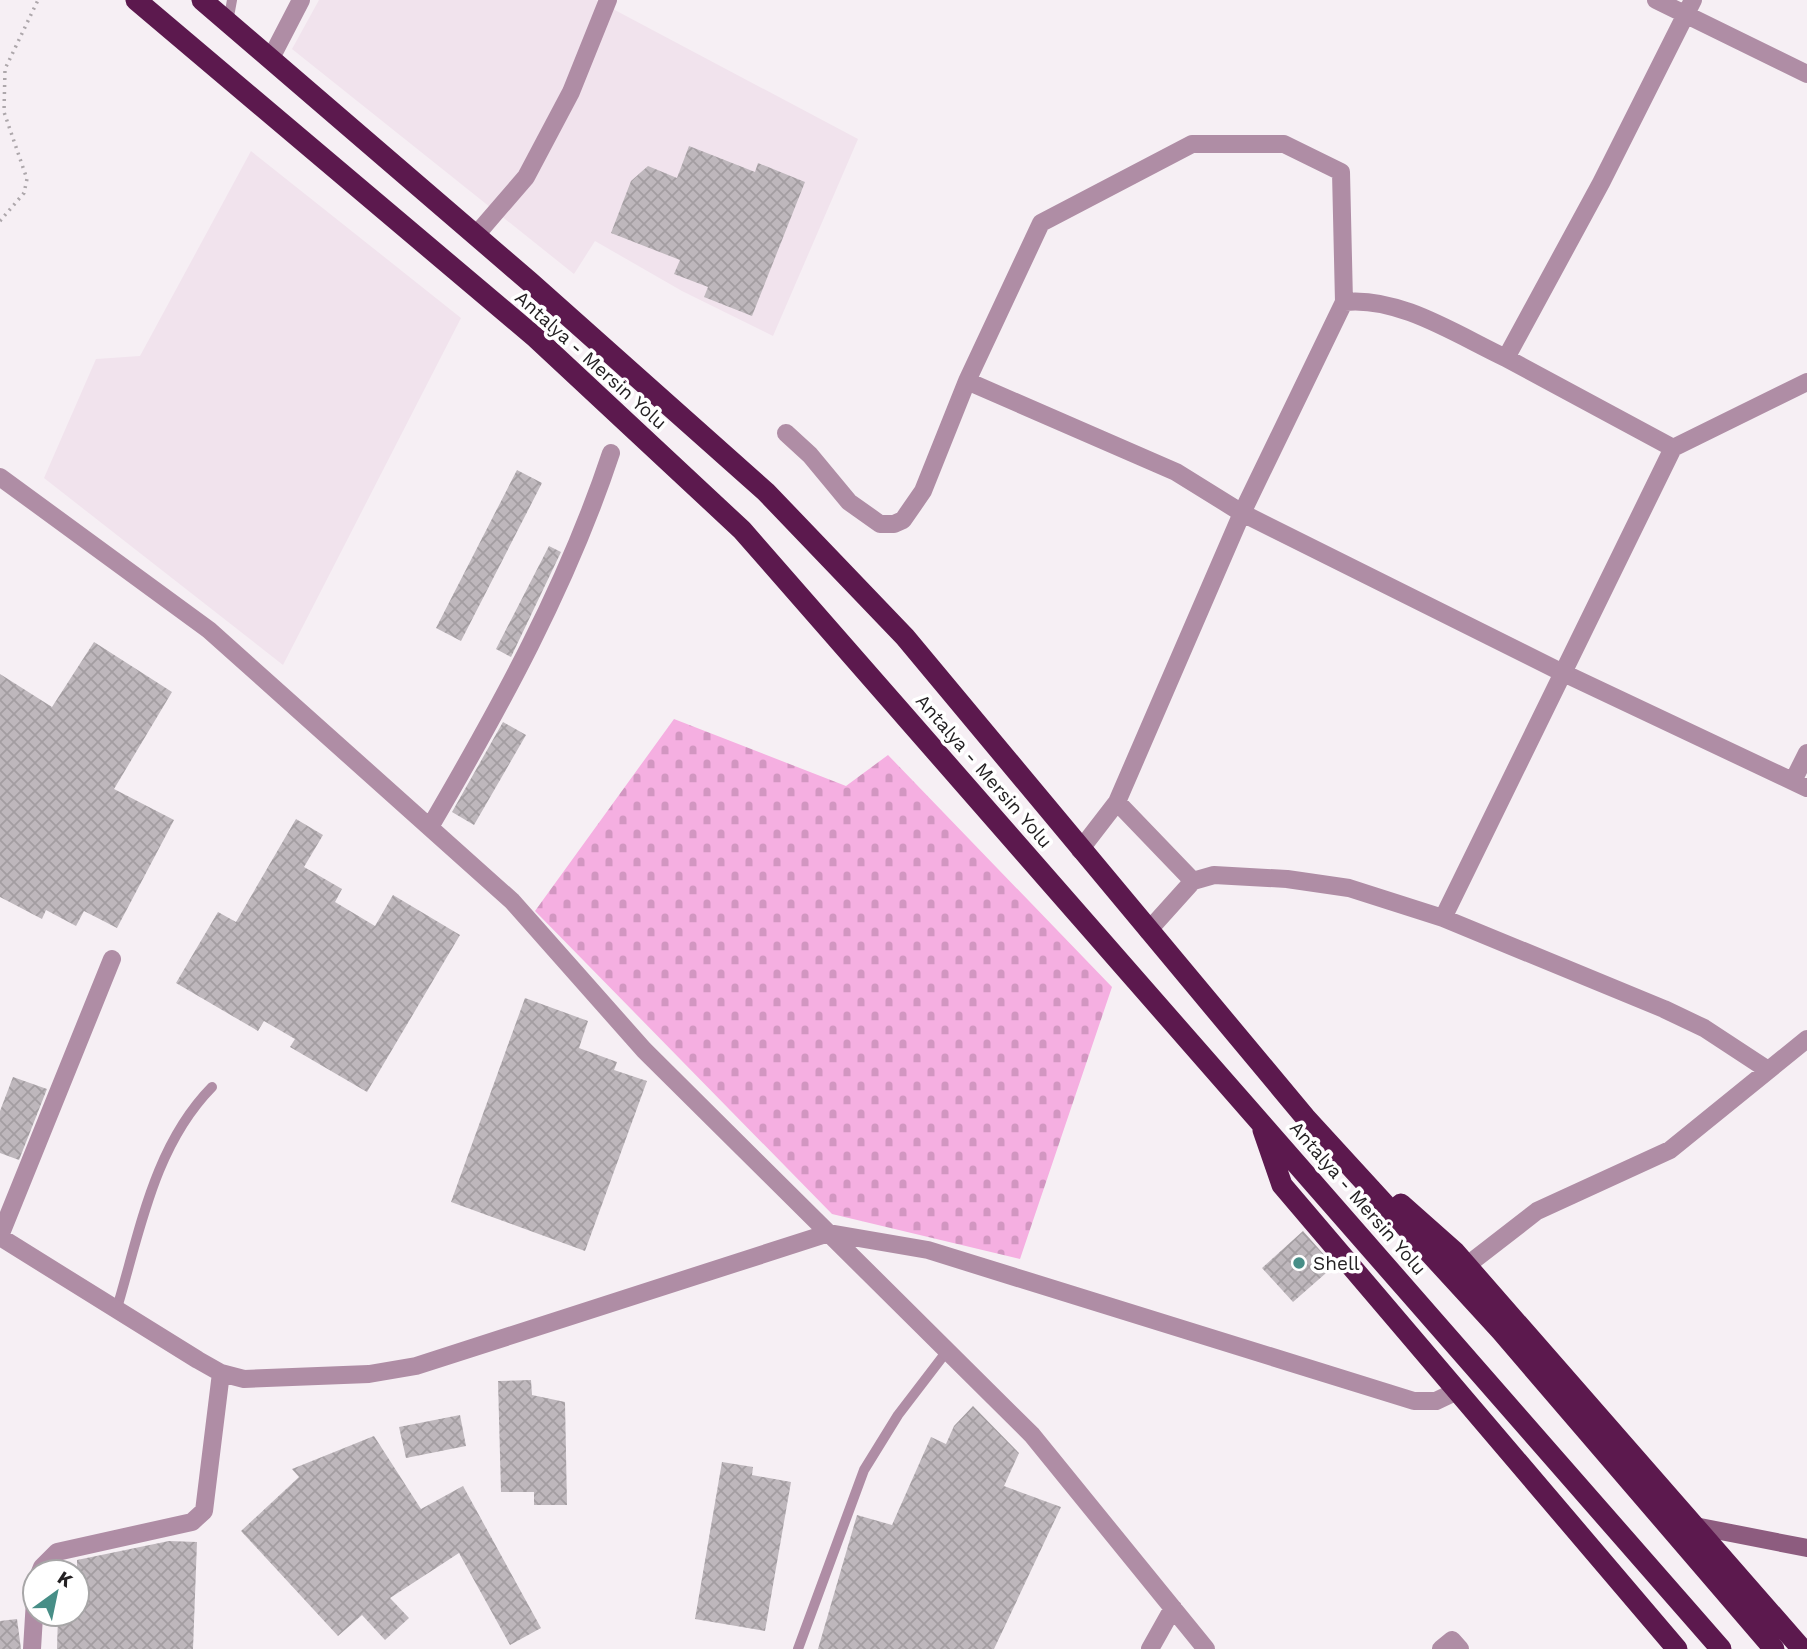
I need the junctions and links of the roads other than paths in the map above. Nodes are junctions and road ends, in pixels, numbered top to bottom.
1 (136, 0) edge
2 (202, 0) edge
3 (232, 0) edge
4 (301, 0) edge
5 (608, 0) edge
6 (1656, 0) edge
7 (1690, 7) edge
8 (228, 22) junction
9 (271, 58) junction
10 (1807, 74) edge
11 (476, 235) junction
12 (1343, 302) junction
13 (1506, 358) junction
14 (967, 381) junction
15 (1807, 382) edge
16 (786, 433) dead end
17 (1673, 448) junction
18 (611, 453) dead end
19 (0, 477) edge
20 (1242, 513) junction
21 (1564, 673) junction
22 (1807, 753) edge
23 (1800, 784) edge
24 (1116, 802) junction
25 (430, 827) junction
26 (1080, 850) junction
27 (1193, 881) junction
28 (1443, 918) junction
29 (1148, 931) junction
30 (112, 960) dead end
31 (1807, 1040) edge
32 (1768, 1070) junction
33 (212, 1087) dead end
34 (1305, 1117) junction
35 (1259, 1118) junction
36 (829, 1233) junction
37 (0, 1237) edge
38 (1466, 1266) junction
39 (117, 1308) junction
40 (947, 1350) junction
41 (221, 1373) junction
42 (1457, 1391) junction
43 (1695, 1526) junction
44 (1807, 1548) edge
45 (51, 1558) edge
46 (1173, 1608) junction
47 (33, 1628) edge
48 (32, 1649) edge
49 (798, 1649) edge
50 (1150, 1649) edge
51 (1206, 1649) edge
52 (1441, 1649) edge
53 (1460, 1649) edge
54 (1677, 1649) edge
55 (1721, 1649) edge
56 (1774, 1649) edge
57 (1802, 1649) edge

1 - 35 highway, Antalya - Mersin Yolu
2 - 8 highway, Antalya - Mersin Yolu
3 - 8 lane
4 - 9 street
5 - 11 street
6 - 7 street
7 - 10 street
7 - 13 street
8 - 9 highway, Antalya - Mersin Yolu
9 - 11 highway, Antalya - Mersin Yolu
11 - 26 highway, Antalya - Mersin Yolu
12 - 13 street
12 - 14 street
12 - 20 street
13 - 17 street
14 - 16 street
14 - 20 street
15 - 17 street
17 - 21 street
18 - 25 street
19 - 25 street
20 - 21 street
20 - 24 street
21 - 23 street
21 - 28 street
22 - 23 street
24 - 26 street
24 - 27 street
25 - 36 street
26 - 29 highway, Antalya - Mersin Yolu
27 - 28 street
27 - 29 street
28 - 32 street
29 - 34 highway, Antalya - Mersin Yolu
30 - 37 street
31 - 32 street
32 - 38 street
33 - 39 lane
34 - 38 highway
34 - 56 highway, Antalya - Mersin Yolu
35 - 42 highway
35 - 55 highway, Antalya - Mersin Yolu
36 - 40 street
36 - 41 street
36 - 42 street
37 - 39 street
38 - 43 highway
39 - 41 street
40 - 46 street
40 - 49 lane
41 - 45 street
42 - 54 highway
43 - 44 street
43 - 57 highway
46 - 50 street
46 - 51 street
47 - 48 street
52 - 53 street

